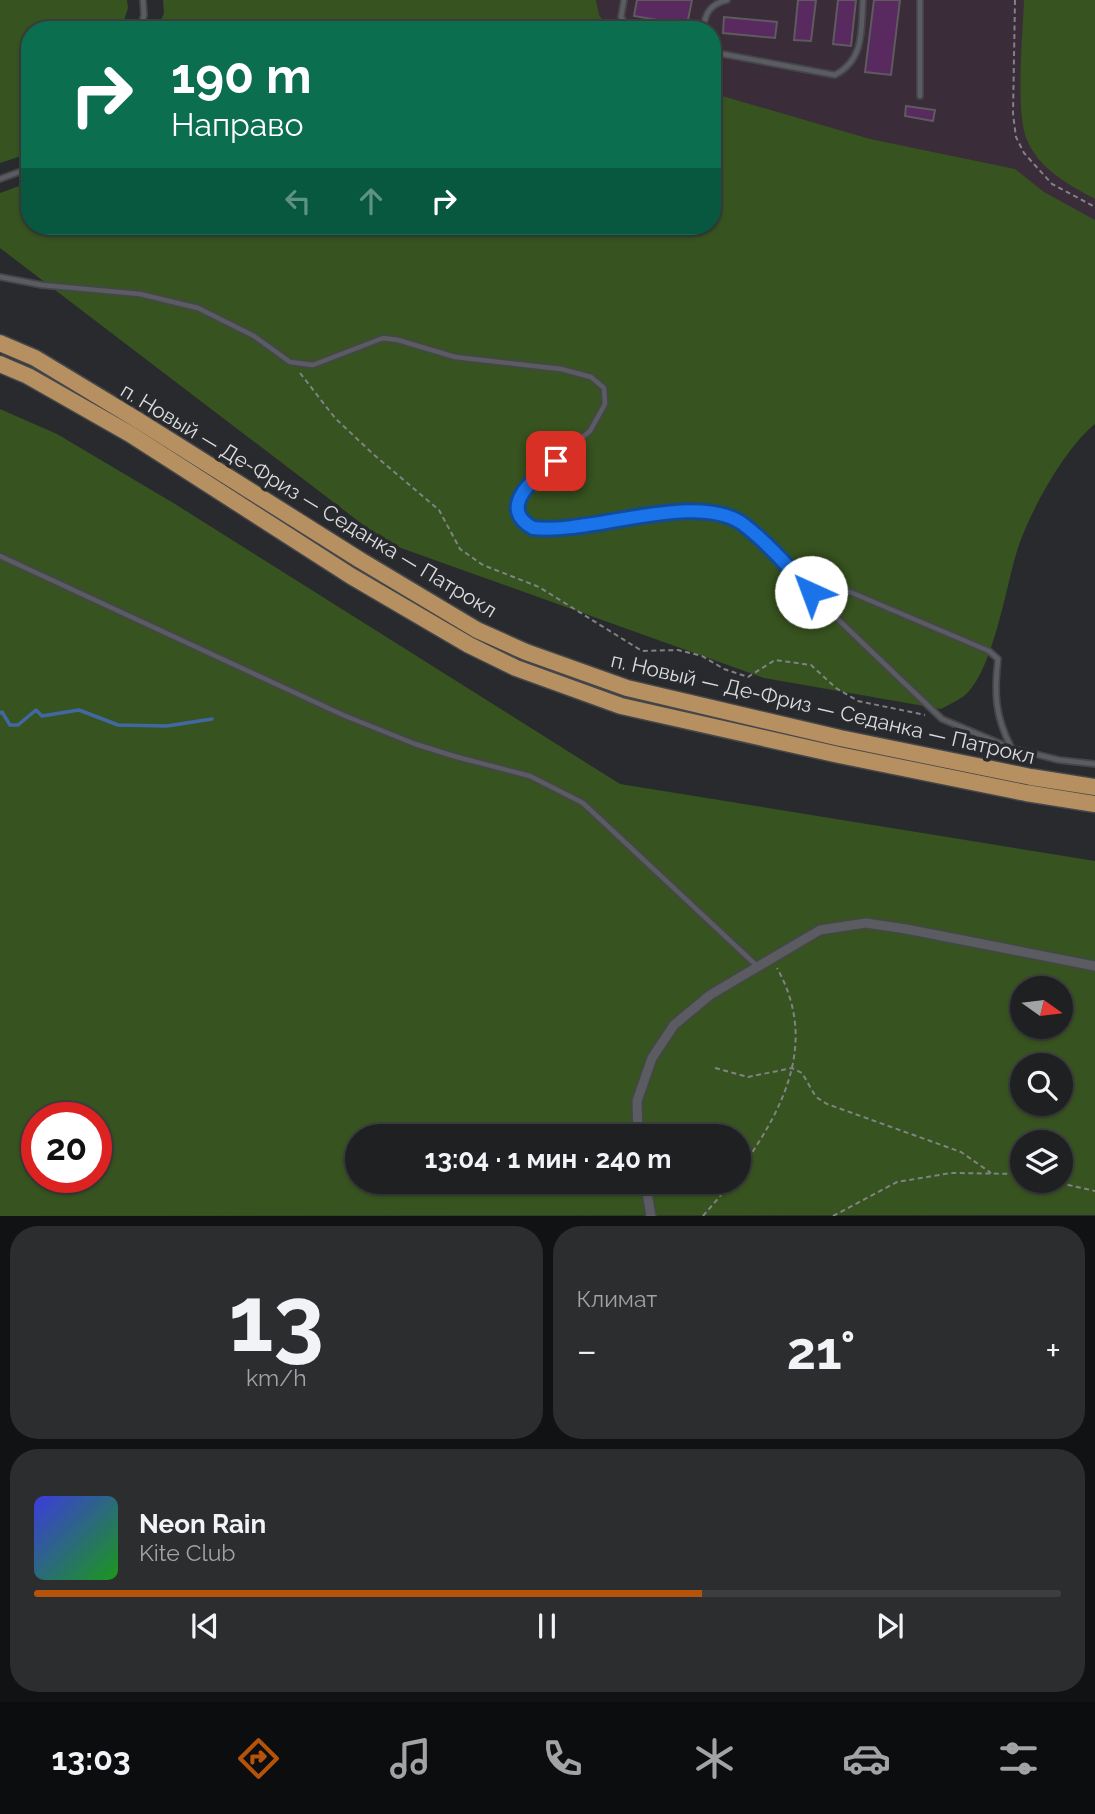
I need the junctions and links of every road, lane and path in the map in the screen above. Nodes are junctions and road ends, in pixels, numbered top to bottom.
1 (143, 0) edge
2 (624, 0) edge
3 (727, 0) edge
4 (863, 0) edge
5 (920, 0) edge
6 (1014, 0) edge
7 (142, 21) edge
8 (624, 21) edge
9 (705, 21) edge
10 (721, 54) edge
11 (919, 96) dead end
12 (21, 171) edge
13 (0, 179) edge
14 (1095, 207) edge
15 (0, 277) edge
16 (0, 343) edge
17 (289, 362) junction
18 (0, 364) edge
19 (0, 556) edge
20 (785, 564) junction
21 (942, 719) junction
22 (1011, 748) junction
23 (1095, 764) edge
24 (1095, 788) edge
25 (1095, 804) edge
26 (771, 958) junction
27 (757, 966) junction
28 (1095, 966) edge
29 (715, 1068) dead end
30 (792, 1068) junction
31 (638, 1124) edge
32 (751, 1154) edge
33 (991, 1173) junction
34 (1010, 1174) edge
35 (1073, 1186) edge
36 (1095, 1191) edge
37 (647, 1194) edge
38 (722, 1194) edge
39 (651, 1216) edge
40 (703, 1216) edge
41 (833, 1216) edge

1 - 7 lane
2 - 8 lane
3 - 9 lane
4 - 10 lane
5 - 11 lane
6 - 14 path
12 - 13 lane
15 - 17 lane
16 - 24 highway, п. Новый — Де-Фриз — Седанка — Патрокл
17 - 20 lane
17 - 21 path
18 - 25 highway, п. Новый — Де-Фриз — Седанка — Патрокл
19 - 27 lane
20 - 21 lane
20 - 22 lane
21 - 22 lane
22 - 23 lane
26 - 27 street
26 - 28 street
26 - 30 path
27 - 31 street
29 - 30 path
30 - 32 path
30 - 33 path
33 - 34 path
33 - 41 path
35 - 36 path
37 - 39 street
38 - 40 path

